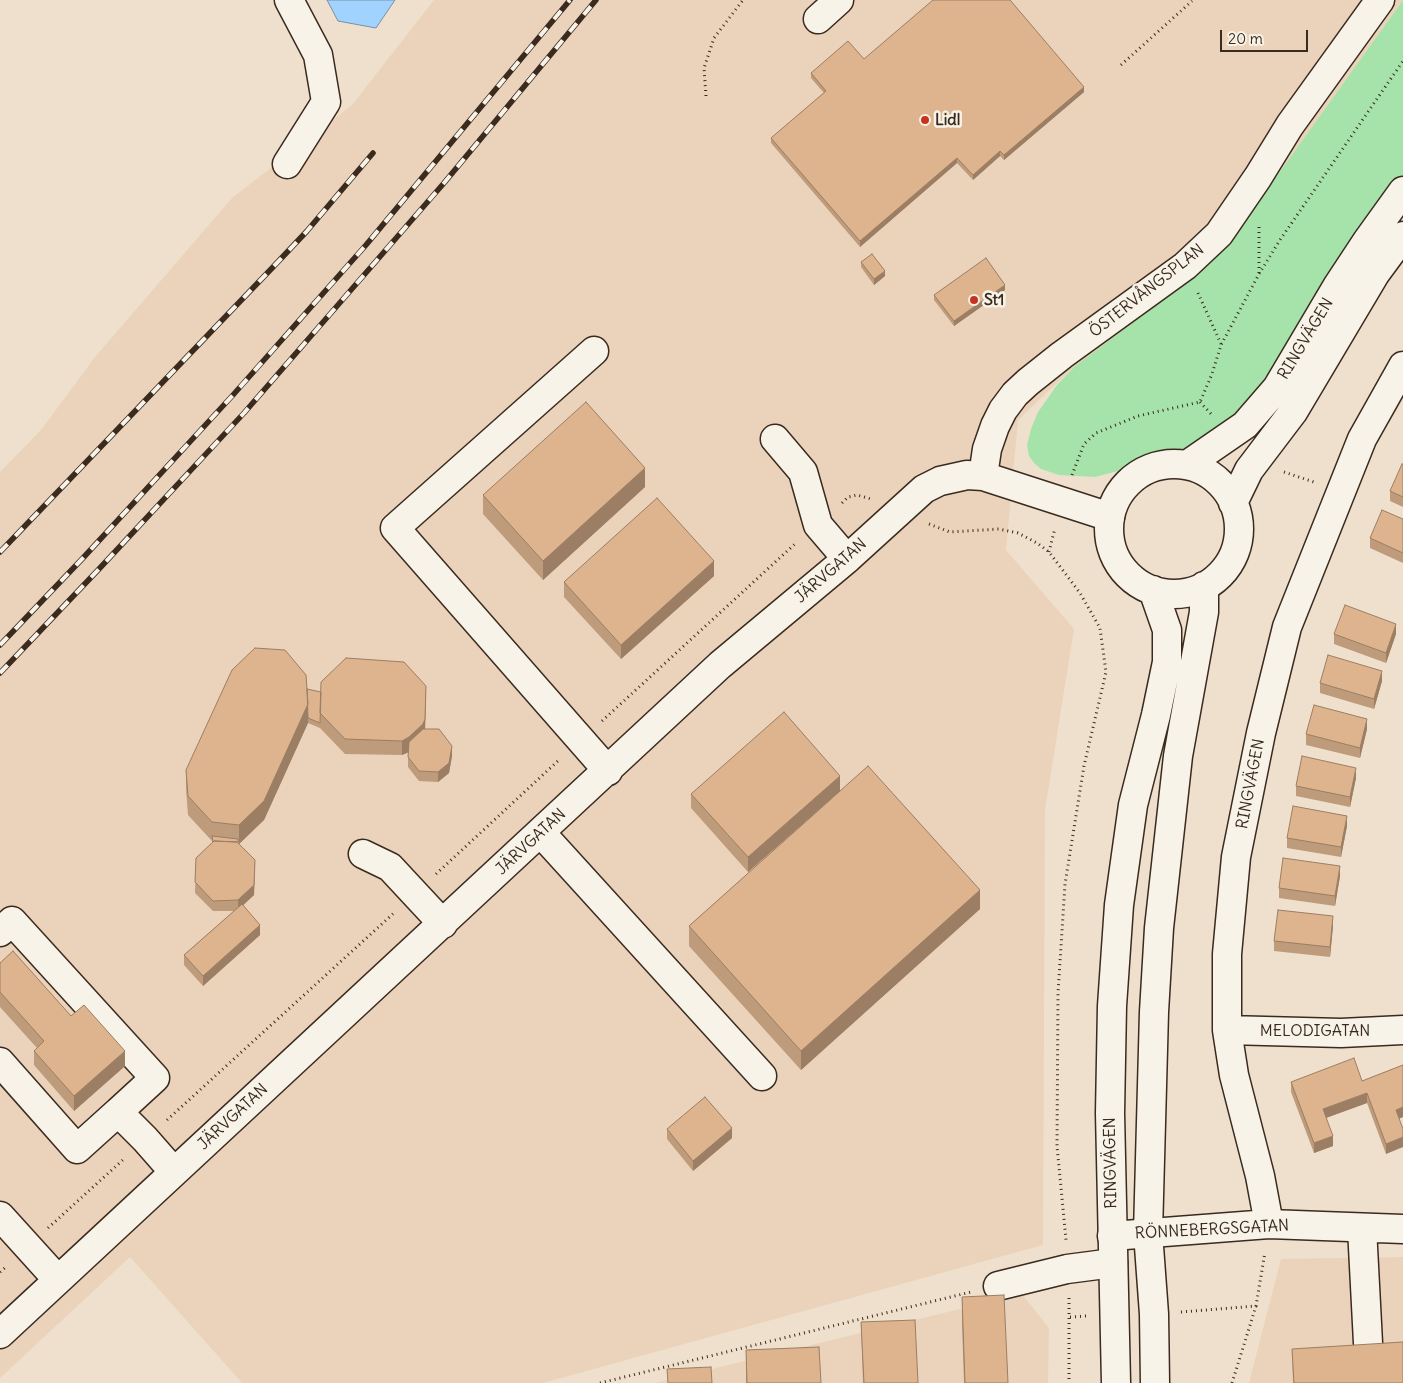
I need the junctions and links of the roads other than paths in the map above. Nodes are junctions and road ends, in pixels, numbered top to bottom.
1 (289, 0) edge
2 (839, 0) edge
3 (1380, 0) edge
4 (818, 20) dead end
5 (287, 164) dead end
6 (1403, 191) edge
7 (1403, 236) edge
8 (594, 352) dead end
9 (1403, 366) edge
10 (776, 439) dead end
11 (1188, 465) junction
12 (983, 476) junction
13 (1233, 503) junction
14 (1110, 517) junction
15 (847, 559) junction
16 (1204, 586) junction
17 (1154, 590) junction
18 (608, 771) junction
19 (541, 833) junction
20 (363, 854) dead end
21 (443, 924) junction
22 (0, 932) edge
23 (1227, 1030) junction
24 (1403, 1030) edge
25 (0, 1062) edge
26 (762, 1076) dead end
27 (118, 1112) junction
28 (174, 1172) junction
29 (0, 1216) edge
30 (1269, 1224) junction
31 (1362, 1228) junction
32 (1403, 1229) edge
33 (1148, 1233) junction
34 (1112, 1236) junction
35 (1113, 1263) junction
36 (58, 1280) junction
37 (998, 1286) road end
38 (0, 1334) edge
39 (1368, 1343) edge
40 (1116, 1383) edge
41 (1155, 1383) edge

1 - 5 street
2 - 4 street
3 - 12 street, ÖSTERVÅNGSPLAN
6 - 11 street, RINGVÄGEN
7 - 13 street, RINGVÄGEN
8 - 18 street
9 - 23 street, RINGVÄGEN
10 - 15 street
11 - 13 street
11 - 14 street
12 - 14 street, JÄRVGATAN
12 - 15 street, JÄRVGATAN
13 - 16 street
14 - 17 street
15 - 18 street, JÄRVGATAN
16 - 17 street
16 - 33 street
17 - 34 street, RINGVÄGEN
18 - 19 street, JÄRVGATAN
19 - 21 street, JÄRVGATAN
19 - 26 street
20 - 21 street
21 - 28 street, JÄRVGATAN
22 - 27 street
23 - 24 street, MELODIGATAN
23 - 30 street, RINGVÄGEN
25 - 27 street
27 - 28 street
28 - 36 street, JÄRVGATAN
29 - 36 street
30 - 31 street, RÖNNEBERGSGATAN
30 - 33 street, RÖNNEBERGSGATAN
31 - 32 street, RÖNNEBERGSGATAN
31 - 39 street
33 - 34 street, RÖNNEBERGSGATAN
33 - 41 street
34 - 35 street, RINGVÄGEN
35 - 37 street
35 - 40 street, RINGVÄGEN
36 - 38 street, JÄRVGATAN

